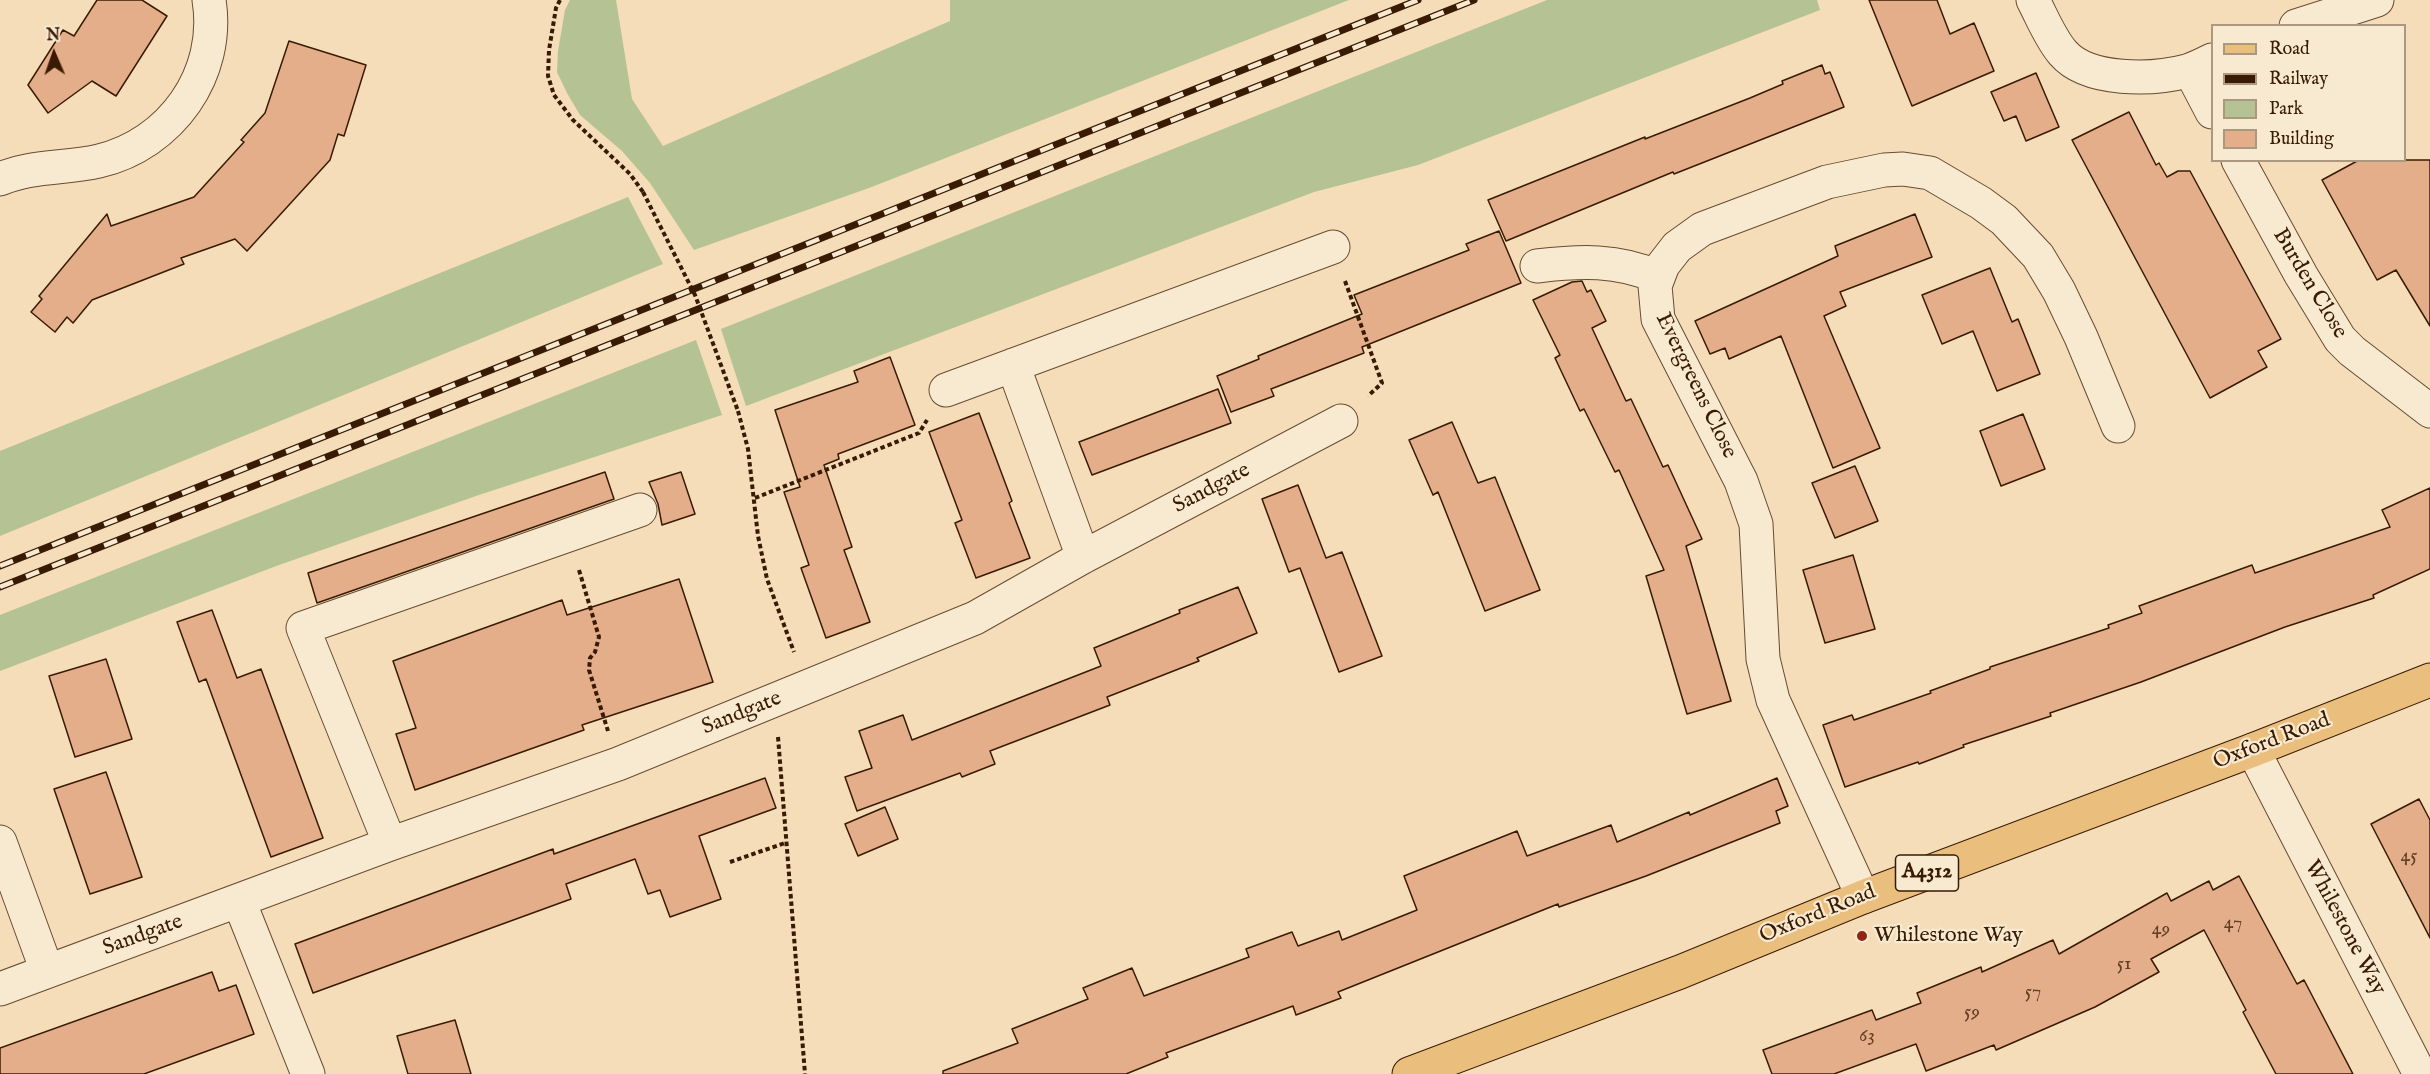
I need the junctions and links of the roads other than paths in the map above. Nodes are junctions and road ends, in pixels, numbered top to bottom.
1 (209, 0) edge
2 (2033, 0) edge
3 (2377, 0) edge
4 (2302, 24) edge
5 (2201, 65) edge
6 (2211, 108) edge
7 (2239, 162) edge
8 (0, 178) edge
9 (1333, 247) road end
10 (1537, 266) dead end
11 (1658, 277) junction
12 (1013, 365) junction
13 (946, 390) road end
14 (2430, 411) edge
15 (1341, 421) road end
16 (2118, 426) dead end
17 (640, 510) dead end
18 (1083, 557) junction
19 (2430, 681) edge
20 (2253, 750) junction
21 (0, 842) edge
22 (390, 844) junction
23 (1863, 897) junction
24 (239, 901) junction
25 (46, 970) junction
26 (0, 989) edge
27 (308, 1074) edge
28 (1409, 1074) edge
29 (2420, 1074) edge

1 - 8 street
2 - 5 street
3 - 4 street
5 - 6 street
7 - 14 street, Burden Close
9 - 12 street
10 - 11 street
11 - 16 street, Evergreens Close
11 - 23 street, Evergreens Close
12 - 13 street
12 - 18 street
15 - 18 street, Sandgate
17 - 22 street
18 - 22 street, Sandgate
19 - 20 main road, Oxford Road / A4312
20 - 23 main road, Oxford Road / A4312
20 - 29 street, Whilestone Way
21 - 25 street
22 - 24 street, Sandgate
23 - 28 main road, Oxford Road / A4312
24 - 25 street, Sandgate
24 - 27 street
25 - 26 street, Sandgate

